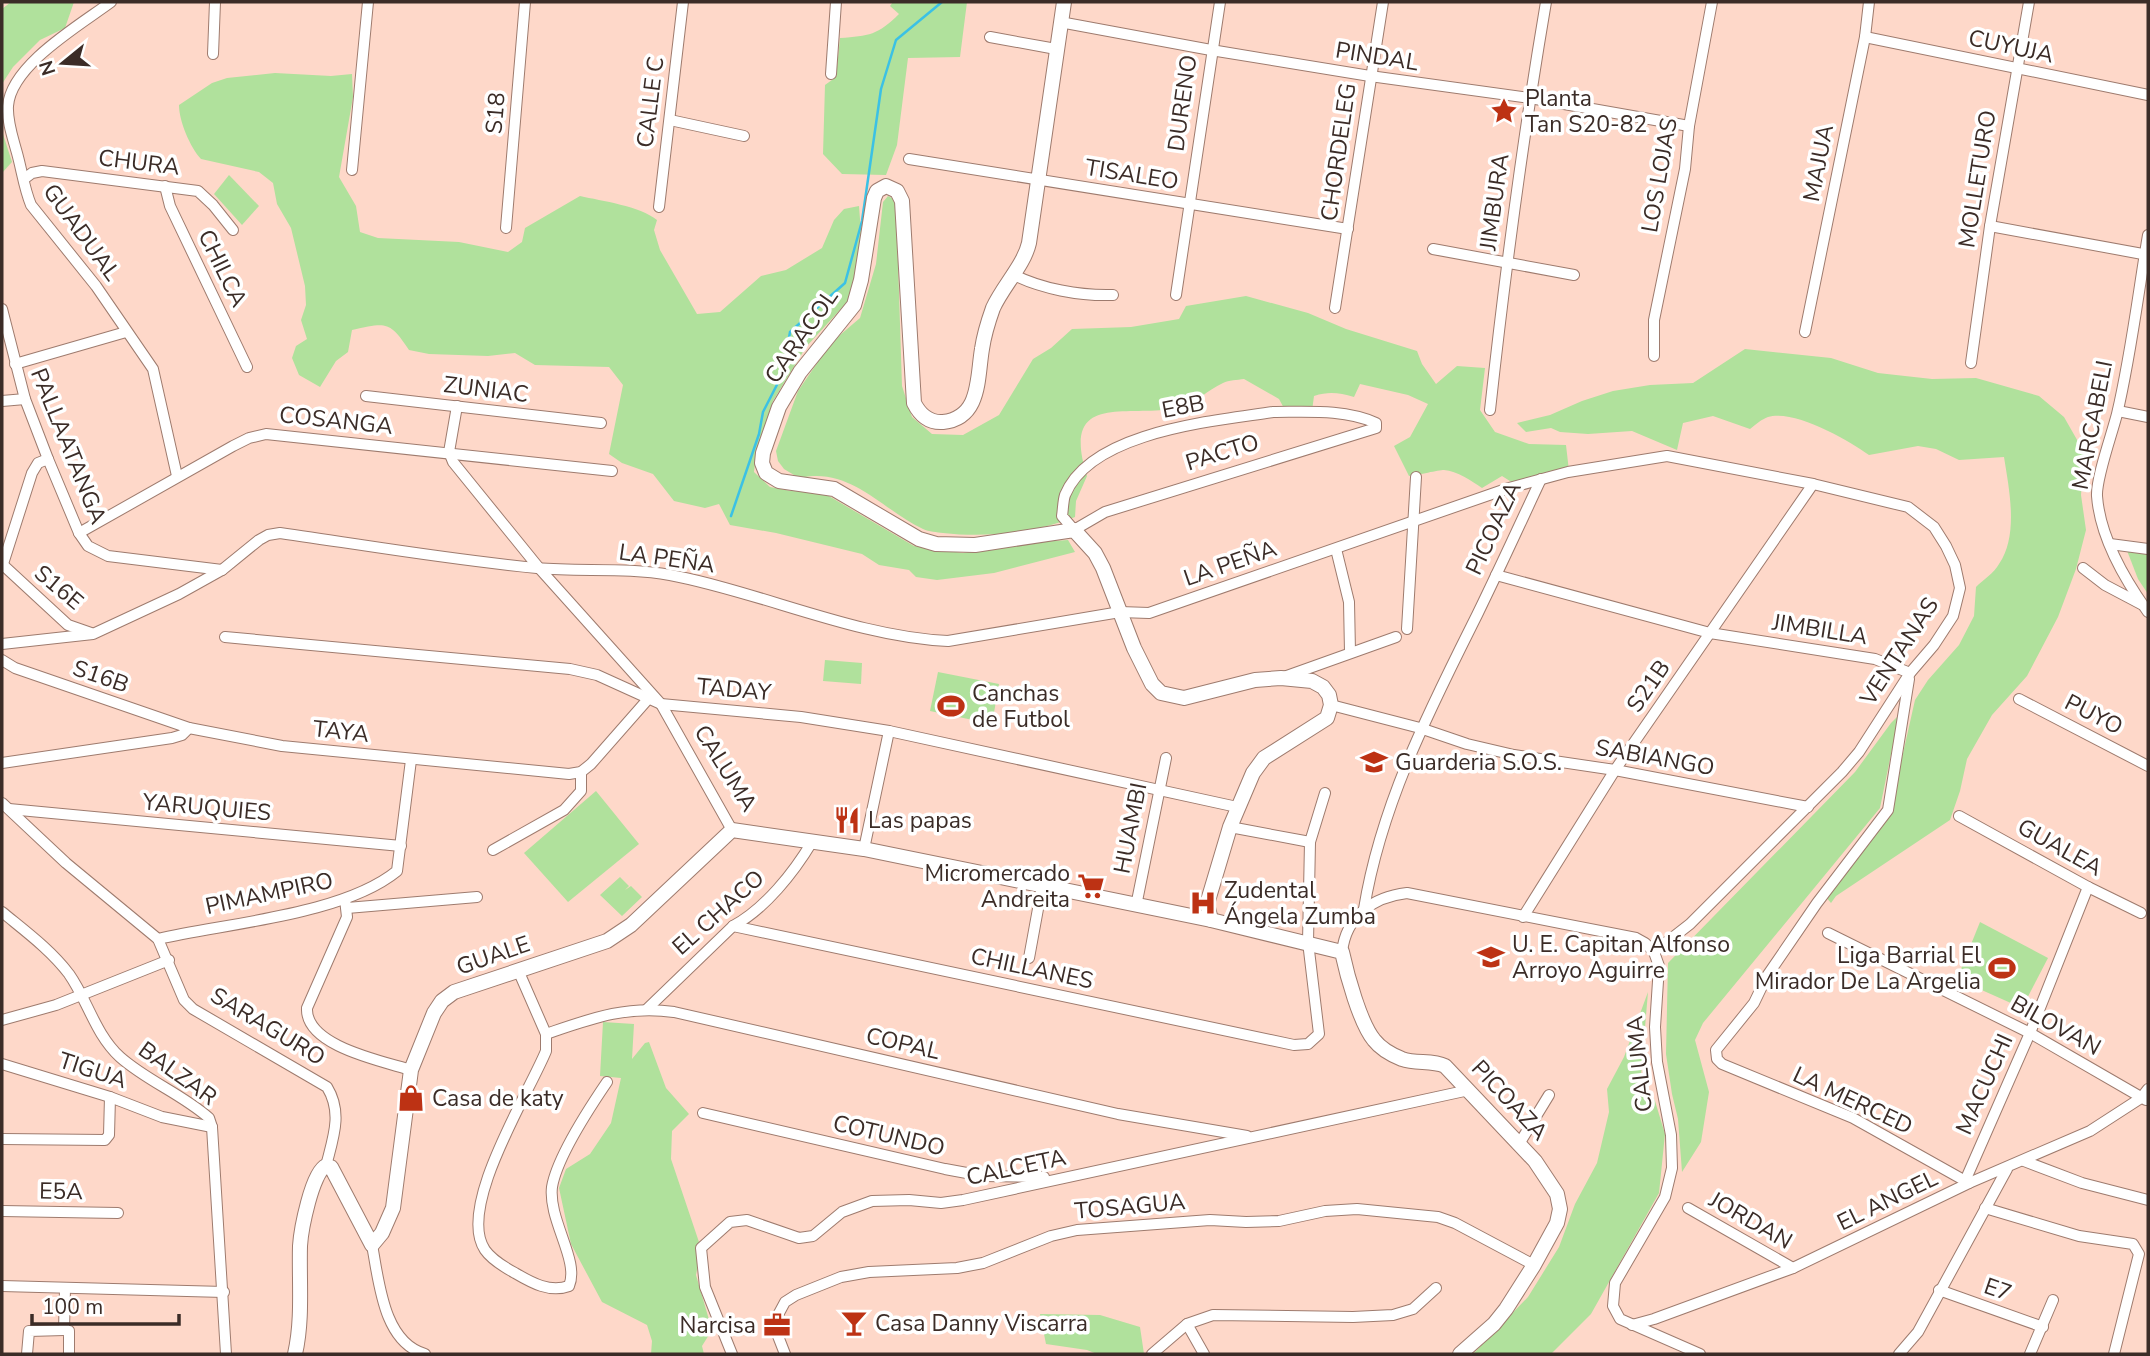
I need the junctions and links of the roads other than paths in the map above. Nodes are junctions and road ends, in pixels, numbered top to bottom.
1 (111, 2) edge
2 (215, 2) edge
3 (369, 2) edge
4 (525, 2) edge
5 (682, 2) edge
6 (836, 2) edge
7 (1064, 2) edge
8 (1220, 2) edge
9 (1383, 2) edge
10 (1546, 2) edge
11 (1712, 2) edge
12 (1869, 2) edge
13 (2029, 2) edge
14 (1060, 22) junction
15 (990, 37) dead end
16 (1865, 37) junction
17 (1056, 49) junction
18 (1211, 50) junction
19 (213, 54) dead end
20 (2016, 70) junction
21 (831, 74) dead end
22 (1370, 76) junction
23 (2148, 95) edge
24 (1530, 98) junction
25 (670, 120) junction
26 (1689, 126) junction
27 (744, 136) dead end
28 (909, 159) dead end
29 (352, 170) dead end
30 (24, 179) junction
31 (1039, 180) junction
32 (165, 186) junction
33 (1189, 204) junction
34 (659, 206) dead end
35 (1990, 226) junction
36 (506, 228) dead end
37 (1348, 229) junction
38 (233, 230) dead end
39 (2148, 235) edge
40 (1433, 249) dead end
41 (2147, 255) edge
42 (1506, 262) junction
43 (1012, 274) junction
44 (1574, 275) dead end
45 (1113, 295) dead end
46 (1176, 295) dead end
47 (1335, 308) dead end
48 (2, 309) edge
49 (126, 332) junction
50 (1805, 332) dead end
51 (1654, 356) dead end
52 (1971, 363) dead end
53 (15, 364) junction
54 (247, 367) dead end
55 (366, 396) dead end
56 (25, 399) junction
57 (2, 401) edge
58 (457, 406) junction
59 (1490, 410) dead end
60 (2118, 411) junction
61 (2148, 417) edge
62 (1369, 420) joint
63 (601, 423) dead end
64 (449, 452) junction
65 (48, 459) junction
66 (612, 471) dead end
67 (177, 477) junction
68 (1416, 477) dead end
69 (1541, 479) junction
70 (1813, 484) junction
71 (1413, 520) junction
72 (1074, 530) junction
73 (79, 533) junction
74 (2110, 544) junction
75 (1336, 549) junction
76 (2148, 549) edge
77 (2, 566) edge
78 (539, 568) junction
79 (2083, 568) dead end
80 (222, 570) junction
81 (1496, 575) junction
82 (2146, 609) edge
83 (1120, 612) junction
84 (1407, 629) dead end
85 (1710, 633) junction
86 (93, 634) junction
87 (225, 637) dead end
88 (1396, 637) dead end
89 (2, 644) edge
90 (1350, 652) junction
91 (2, 660) edge
92 (1910, 673) junction
93 (1282, 678) junction
94 (649, 698) junction
95 (2019, 699) dead end
96 (661, 704) junction
97 (1331, 705) junction
98 (189, 728) junction
99 (1420, 728) junction
100 (889, 731) junction
101 (1166, 758) dead end
102 (411, 760) junction
103 (2, 763) edge
104 (2148, 766) edge
105 (1615, 770) junction
106 (581, 772) junction
107 (1159, 791) junction
108 (1325, 793) dead end
109 (5, 806) edge
110 (1237, 807) junction
111 (1808, 807) junction
112 (1959, 816) dead end
113 (1230, 827) junction
114 (732, 830) junction
115 (812, 842) junction
116 (1310, 842) junction
117 (401, 846) junction
118 (863, 849) junction
119 (493, 850) dead end
120 (1042, 887) junction
121 (2088, 887) junction
122 (477, 897) dead end
123 (346, 904) junction
124 (1136, 906) junction
125 (1364, 909) junction
126 (2, 912) edge
127 (2141, 913) dead end
128 (1523, 917) junction
129 (1211, 920) junction
130 (733, 926) junction
131 (1828, 933) dead end
132 (158, 939) junction
133 (1308, 942) junction
134 (1342, 952) junction
135 (1654, 952) junction
136 (1029, 958) dead end
137 (169, 960) junction
138 (518, 971) junction
139 (80, 996) junction
140 (647, 1009) junction
141 (2, 1020) edge
142 (2030, 1033) junction
143 (546, 1034) junction
144 (2, 1064) edge
145 (411, 1070) junction
146 (607, 1082) dead end
147 (1469, 1090) junction
148 (1549, 1094) dead end
149 (2146, 1096) edge
150 (110, 1097) junction
151 (703, 1113) dead end
152 (212, 1127) junction
153 (1252, 1137) junction
154 (2, 1139) edge
155 (1519, 1144) junction
156 (2024, 1161) junction
157 (326, 1166) junction
158 (2007, 1169) junction
159 (1068, 1177) junction
160 (1967, 1182) junction
161 (2148, 1200) edge
162 (1688, 1208) dead end
163 (1985, 1209) junction
164 (2, 1211) edge
165 (118, 1213) dead end
166 (372, 1245) junction
167 (1534, 1265) junction
168 (1793, 1268) junction
169 (2, 1286) edge
170 (1436, 1288) dead end
171 (65, 1289) junction
172 (1939, 1290) junction
173 (224, 1292) junction
174 (2053, 1300) dead end
175 (1187, 1324) junction
176 (1632, 1325) junction
177 (2043, 1327) junction
178 (64, 1330) junction
179 (27, 1354) edge
180 (69, 1354) edge
181 (226, 1354) edge
182 (295, 1354) edge
183 (425, 1354) edge
184 (732, 1354) edge
185 (785, 1354) edge
186 (1152, 1354) edge
187 (1204, 1354) edge
188 (1460, 1354) edge
189 (1700, 1354) edge
190 (1899, 1354) edge
191 (2030, 1354) edge
192 (2114, 1354) edge

1 - 30 street, GUADUAL
2 - 19 street
3 - 29 street
4 - 36 street, S18
5 - 25 street, CALLE C
6 - 21 street
7 - 14 street, CARACOL
8 - 18 street, DURENO
9 - 22 street, CHORDELEG
10 - 24 street, JIMBURA
11 - 26 street, LOS LOJAS
12 - 16 street, MAJUA
13 - 20 street, MOLLETURO
14 - 17 street, CARACOL
14 - 18 street, PINDAL
15 - 17 street
16 - 20 street, CUYUJA
16 - 50 street, MAJUA
17 - 31 street, CARACOL
18 - 22 street, PINDAL
18 - 33 street, DURENO
20 - 23 street, CUYUJA
20 - 35 street, MOLLETURO
22 - 24 street, PINDAL
22 - 37 street, CHORDELEG
24 - 26 street, PINDAL
24 - 42 street, JIMBURA
25 - 27 street
25 - 34 street, CALLE C
26 - 51 street, LOS LOJAS
28 - 31 street, TISALEO
30 - 32 street, CHURA
30 - 49 street, GUADUAL
31 - 33 street, TISALEO
31 - 43 street, CARACOL
32 - 38 street, CHURA
32 - 54 street, CHILCA
33 - 37 street, TISALEO
33 - 46 street, DURENO
35 - 41 street
35 - 52 street, MOLLETURO
37 - 47 street, CHORDELEG
39 - 41 street, MARCABELI
40 - 42 street
41 - 60 street, MARCABELI
42 - 44 street
42 - 59 street, JIMBURA
43 - 45 street
43 - 72 street, CARACOL
48 - 53 street, PALLAATANGA
49 - 53 street
49 - 67 street, GUADUAL
53 - 56 street, PALLAATANGA
55 - 58 street, ZUNIAC
56 - 57 street
56 - 65 street, PALLAATANGA
58 - 63 street, ZUNIAC
58 - 64 street
60 - 61 street
60 - 74 street, MARCABELI
62 - 72 street, PACTO
62 - 72 street, E8B
64 - 66 street, COSANGA
64 - 67 street, COSANGA
64 - 78 street, CALUMA
65 - 73 street, PALLAATANGA
65 - 77 street
67 - 73 street, COSANGA
68 - 71 street
69 - 70 street, VENTANAS
69 - 71 street, VENTANAS
69 - 81 street, PICOAZA
70 - 85 street, S21B
70 - 92 street, VENTANAS
71 - 75 street, LA PEÑA
71 - 84 street
72 - 83 street
73 - 80 street, PALLAATANGA
74 - 76 street
74 - 82 street, MARCABELI
75 - 83 street, LA PEÑA
75 - 90 street
77 - 86 street, S16E
78 - 80 street, LA PEÑA
78 - 83 street, LA PEÑA
78 - 96 street, CALUMA
79 - 82 street
80 - 86 street, LA PEÑA
81 - 85 street, JIMBILLA
81 - 99 street, PICOAZA
83 - 93 street
85 - 92 street, JIMBILLA
85 - 105 street, S21B
86 - 89 street, LA PEÑA
87 - 94 street, TADAY
88 - 90 street
90 - 93 street
91 - 98 street, S16B
92 - 111 street, VENTANAS
92 - 160 street, LA MERCED
93 - 97 street
94 - 96 street, TADAY
94 - 106 street
95 - 104 street, PUYO
96 - 100 street, TADAY
96 - 114 street, CALUMA
97 - 99 street, SABIANGO
97 - 110 street
98 - 102 street, TAYA
98 - 103 street
99 - 105 street, SABIANGO
99 - 125 street, PICOAZA
100 - 107 street, TADAY
100 - 118 street
101 - 107 street, HUAMBI
102 - 106 street, TAYA
102 - 117 street, PIMAMPIRO
105 - 111 street, SABIANGO
105 - 128 street, S21B
106 - 119 street
107 - 110 street, TADAY
107 - 124 street, HUAMBI
108 - 116 street
109 - 117 street, YARUQUIES
109 - 132 street, SARAGURO
110 - 113 street
111 - 135 street, VENTANAS
112 - 121 street, GUALEA
113 - 116 street
113 - 129 street
114 - 115 street, CALUMA
114 - 138 street, GUALE
115 - 118 street, CALUMA
115 - 130 street, EL CHACO
116 - 133 street
117 - 123 street, PIMAMPIRO
118 - 120 street, CALUMA
120 - 124 street, CALUMA
120 - 136 street
121 - 127 street, GUALEA
121 - 142 street, MACUCHI
122 - 123 street
123 - 132 street, PIMAMPIRO
123 - 145 street
124 - 129 street, CALUMA
125 - 128 street
125 - 134 street, PICOAZA
126 - 139 street, BALZAR
128 - 135 street
129 - 133 street, CALUMA
130 - 133 street, CHILLANES
130 - 140 street, EL CHACO
131 - 142 street, BILOVAN
132 - 137 street, SARAGURO
133 - 134 street, CALUMA
134 - 147 street, PICOAZA
135 - 176 street, CALUMA
137 - 139 street
137 - 157 street, SARAGURO
138 - 143 street
138 - 145 street, GUALE
139 - 141 street
139 - 152 street, BALZAR
140 - 143 street, COPAL
140 - 153 street, COPAL
142 - 149 street, BILOVAN
142 - 160 street, MACUCHI
143 - 146 street
144 - 150 street, TIGUA
145 - 166 street, GUALE
147 - 153 street, CALCETA
147 - 155 street, PICOAZA
148 - 155 street
149 - 156 street, EL ANGEL
150 - 152 street, TIGUA
150 - 154 street
151 - 159 street, COTUNDO
152 - 173 street, BALZAR
153 - 159 street, CALCETA
155 - 167 street, PICOAZA
156 - 158 street, EL ANGEL
156 - 161 street
157 - 166 street
157 - 182 street, SARAGURO
158 - 160 street, EL ANGEL
158 - 163 street
159 - 184 street, CALCETA
160 - 168 street, EL ANGEL
162 - 168 street, JORDAN
163 - 172 street
163 - 192 street
164 - 165 street, E5A
166 - 183 street
167 - 185 street, TOSAGUA
167 - 188 street, PICOAZA
168 - 176 street, EL ANGEL
169 - 171 street
170 - 175 street
171 - 173 street
171 - 178 street
172 - 177 street, E7
172 - 190 street
173 - 181 street, BALZAR
174 - 177 street
175 - 186 street
175 - 187 street
176 - 189 street
177 - 191 street
178 - 179 street
178 - 180 street

